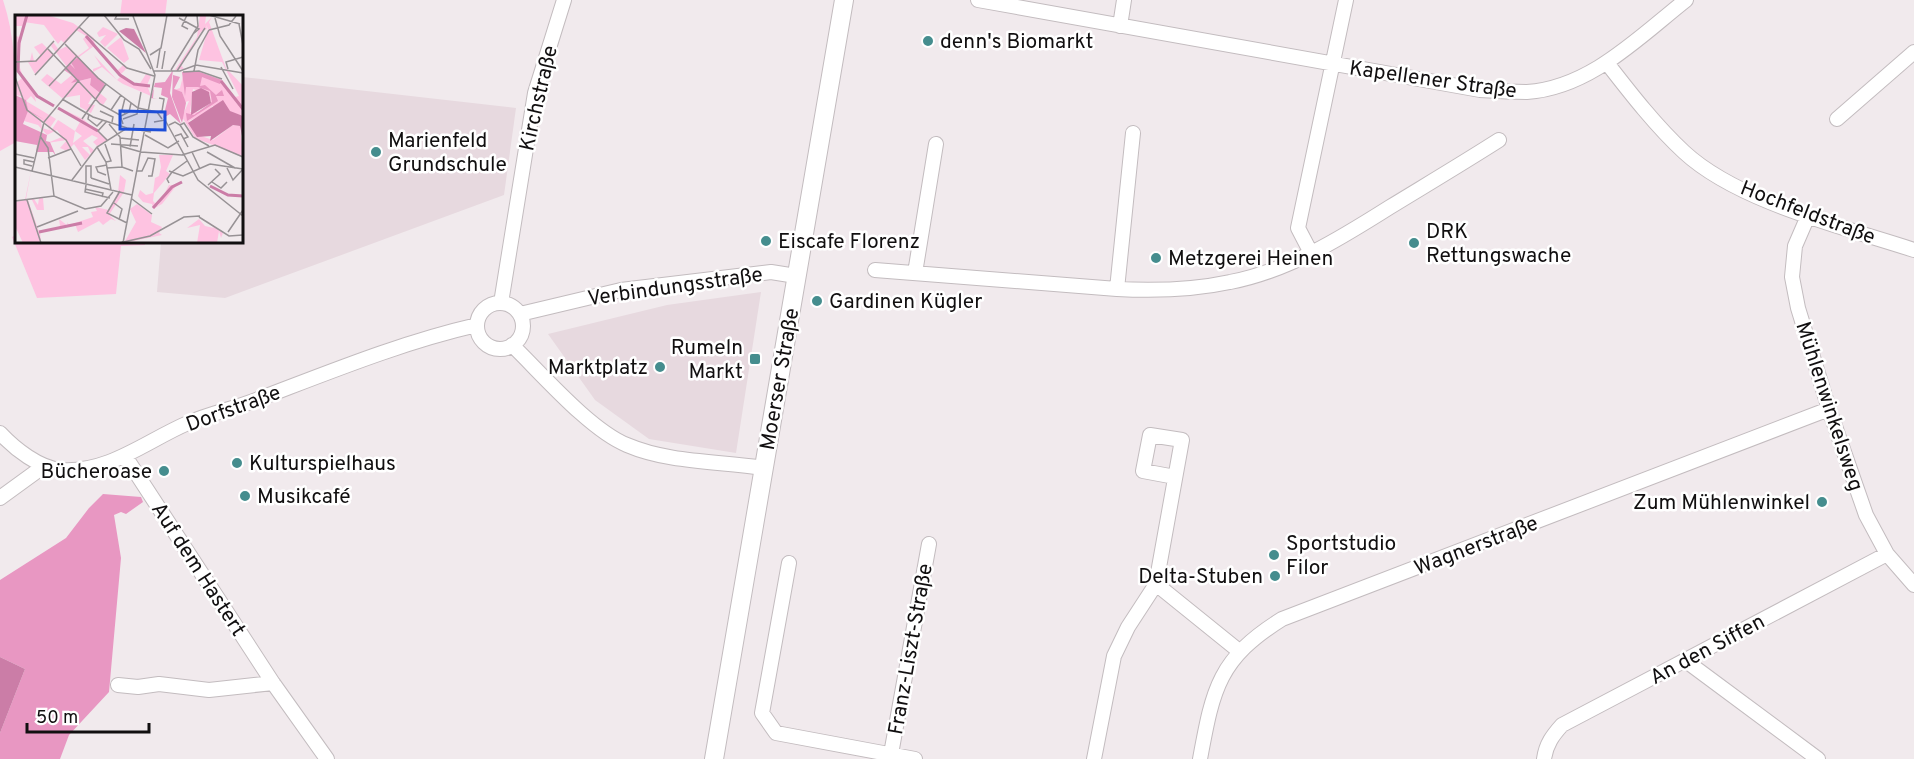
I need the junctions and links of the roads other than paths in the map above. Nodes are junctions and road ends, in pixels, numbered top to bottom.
1 (564, 0) edge
2 (844, 0) edge
3 (978, 0) edge
4 (1124, 0) edge
5 (1346, 0) edge
6 (1686, 0) edge
7 (1120, 26) junction
8 (1914, 52) edge
9 (1607, 63) junction
10 (1332, 65) junction
11 (1837, 119) dead end
12 (1133, 133) dead end
13 (1499, 140) dead end
14 (936, 144) dead end
15 (1808, 216) junction
16 (1914, 250) edge
17 (1311, 253) junction
18 (875, 270) dead end
19 (915, 273) junction
20 (796, 276) junction
21 (1117, 289) junction
22 (501, 303) junction
23 (520, 314) junction
24 (477, 325) junction
25 (512, 345) junction
26 (1829, 409) junction
27 (0, 433) edge
28 (125, 456) junction
29 (44, 466) junction
30 (764, 468) junction
31 (1175, 477) dead end
32 (0, 498) edge
33 (929, 543) dead end
34 (1887, 554) junction
35 (789, 563) dead end
36 (1156, 584) junction
37 (1914, 585) edge
38 (1239, 651) junction
39 (1686, 661) junction
40 (273, 683) junction
41 (118, 685) dead end
42 (891, 754) junction
43 (327, 759) edge
44 (714, 759) edge
45 (915, 759) edge
46 (1094, 759) edge
47 (1200, 759) edge
48 (1544, 759) edge
49 (1818, 759) edge

1 - 22 street, Kirchstraße
2 - 20 main road, Moerser Straße
3 - 7 street, Kapellener Straße
4 - 7 street
5 - 10 street
6 - 9 street, Kapellener Straße
7 - 10 street, Kapellener Straße
8 - 11 street
9 - 10 street, Kapellener Straße
9 - 15 street, Hochfeldstraße
10 - 17 street, Kapellener Straße
12 - 21 street
13 - 17 street
14 - 19 street
15 - 16 street, Hochfeldstraße
15 - 26 street, Mühlenwinkelsweg
17 - 21 street
18 - 19 street
19 - 21 street
20 - 23 street, Verbindungsstraße
20 - 30 main road, Moerser Straße
22 - 23 street
22 - 24 street
23 - 25 street
24 - 25 street
24 - 28 street, Dorfstraße
25 - 30 street
26 - 34 street, Mühlenwinkelsweg
26 - 38 street, Wagnerstraße
27 - 29 street, Dorfstraße
28 - 29 street, Dorfstraße
28 - 40 street, Auf dem Hastert
29 - 32 street
30 - 44 main road, Moerser Straße
31 - 36 street
33 - 42 street, Franz-Liszt-Straße
34 - 37 street, Mühlenwinkelsweg
34 - 39 street, An den Siffen
35 - 42 street, Franz-Liszt-Straße
36 - 38 street
36 - 46 street
38 - 47 street, Wagnerstraße
39 - 48 street, An den Siffen
39 - 49 street
40 - 41 street
40 - 43 street, Auf dem Hastert
42 - 45 street, Franz-Liszt-Straße

